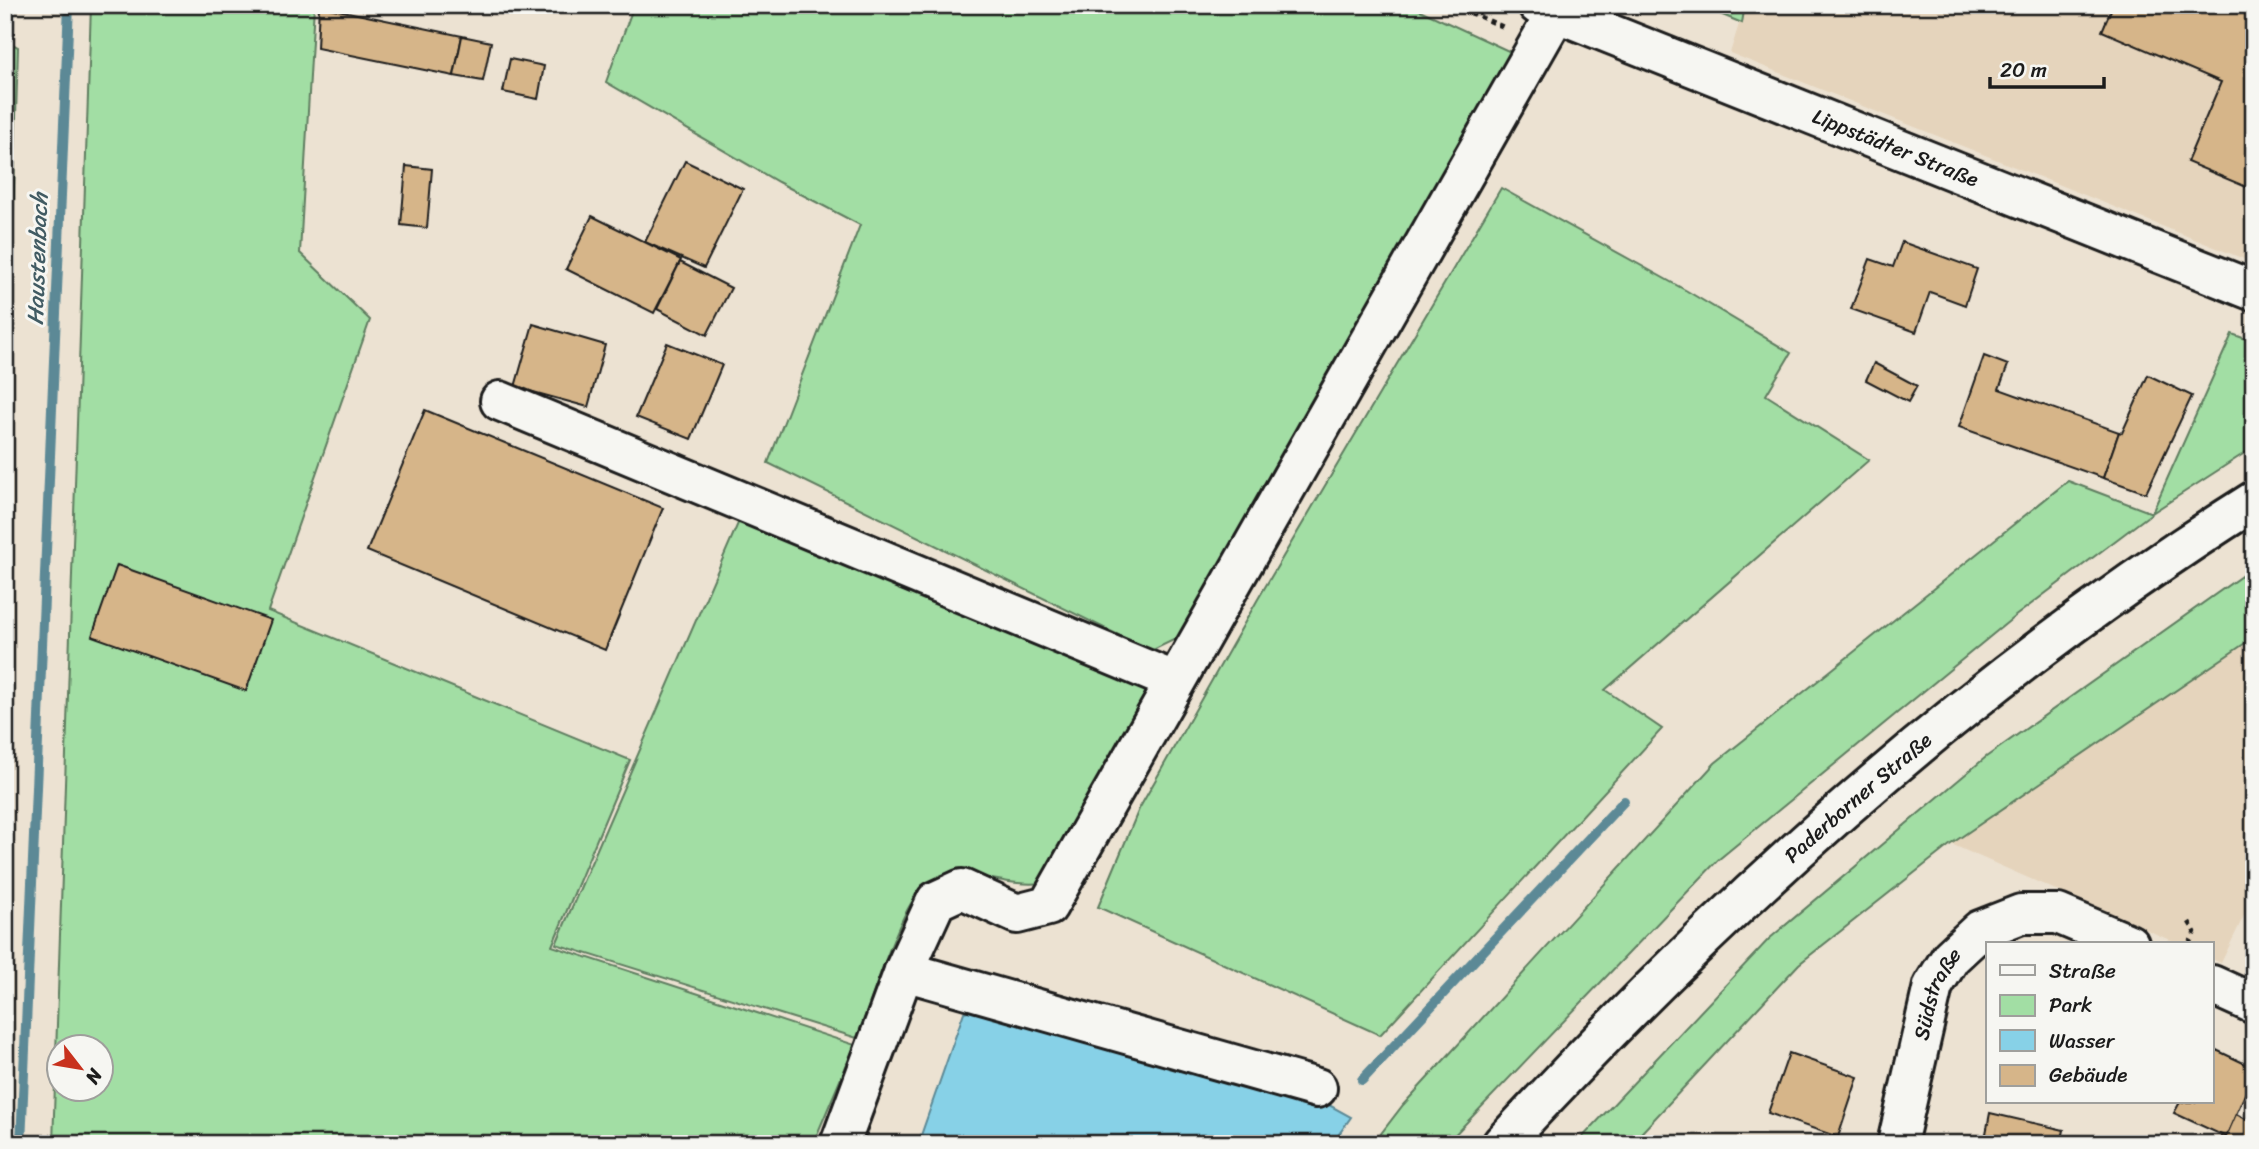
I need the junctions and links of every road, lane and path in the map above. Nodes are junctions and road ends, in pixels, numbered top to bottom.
1 (1547, 9) edge
2 (2254, 291) edge
3 (499, 401) dead end
4 (2254, 501) edge
5 (1174, 681) junction
6 (2189, 922) dead end
7 (2124, 942) edge
8 (2190, 942) edge
9 (904, 971) junction
10 (2214, 986) edge
11 (2254, 1004) edge
12 (1317, 1088) dead end
13 (840, 1144) edge
14 (1502, 1144) edge
15 (1897, 1144) edge

1 - 2 main road, Lippstädter Straße
1 - 5 main road
3 - 5 main road
4 - 14 main road, Paderborner Straße
5 - 9 main road
6 - 8 path
7 - 15 main road, Südstraße
9 - 12 main road
9 - 13 main road
10 - 11 main road

